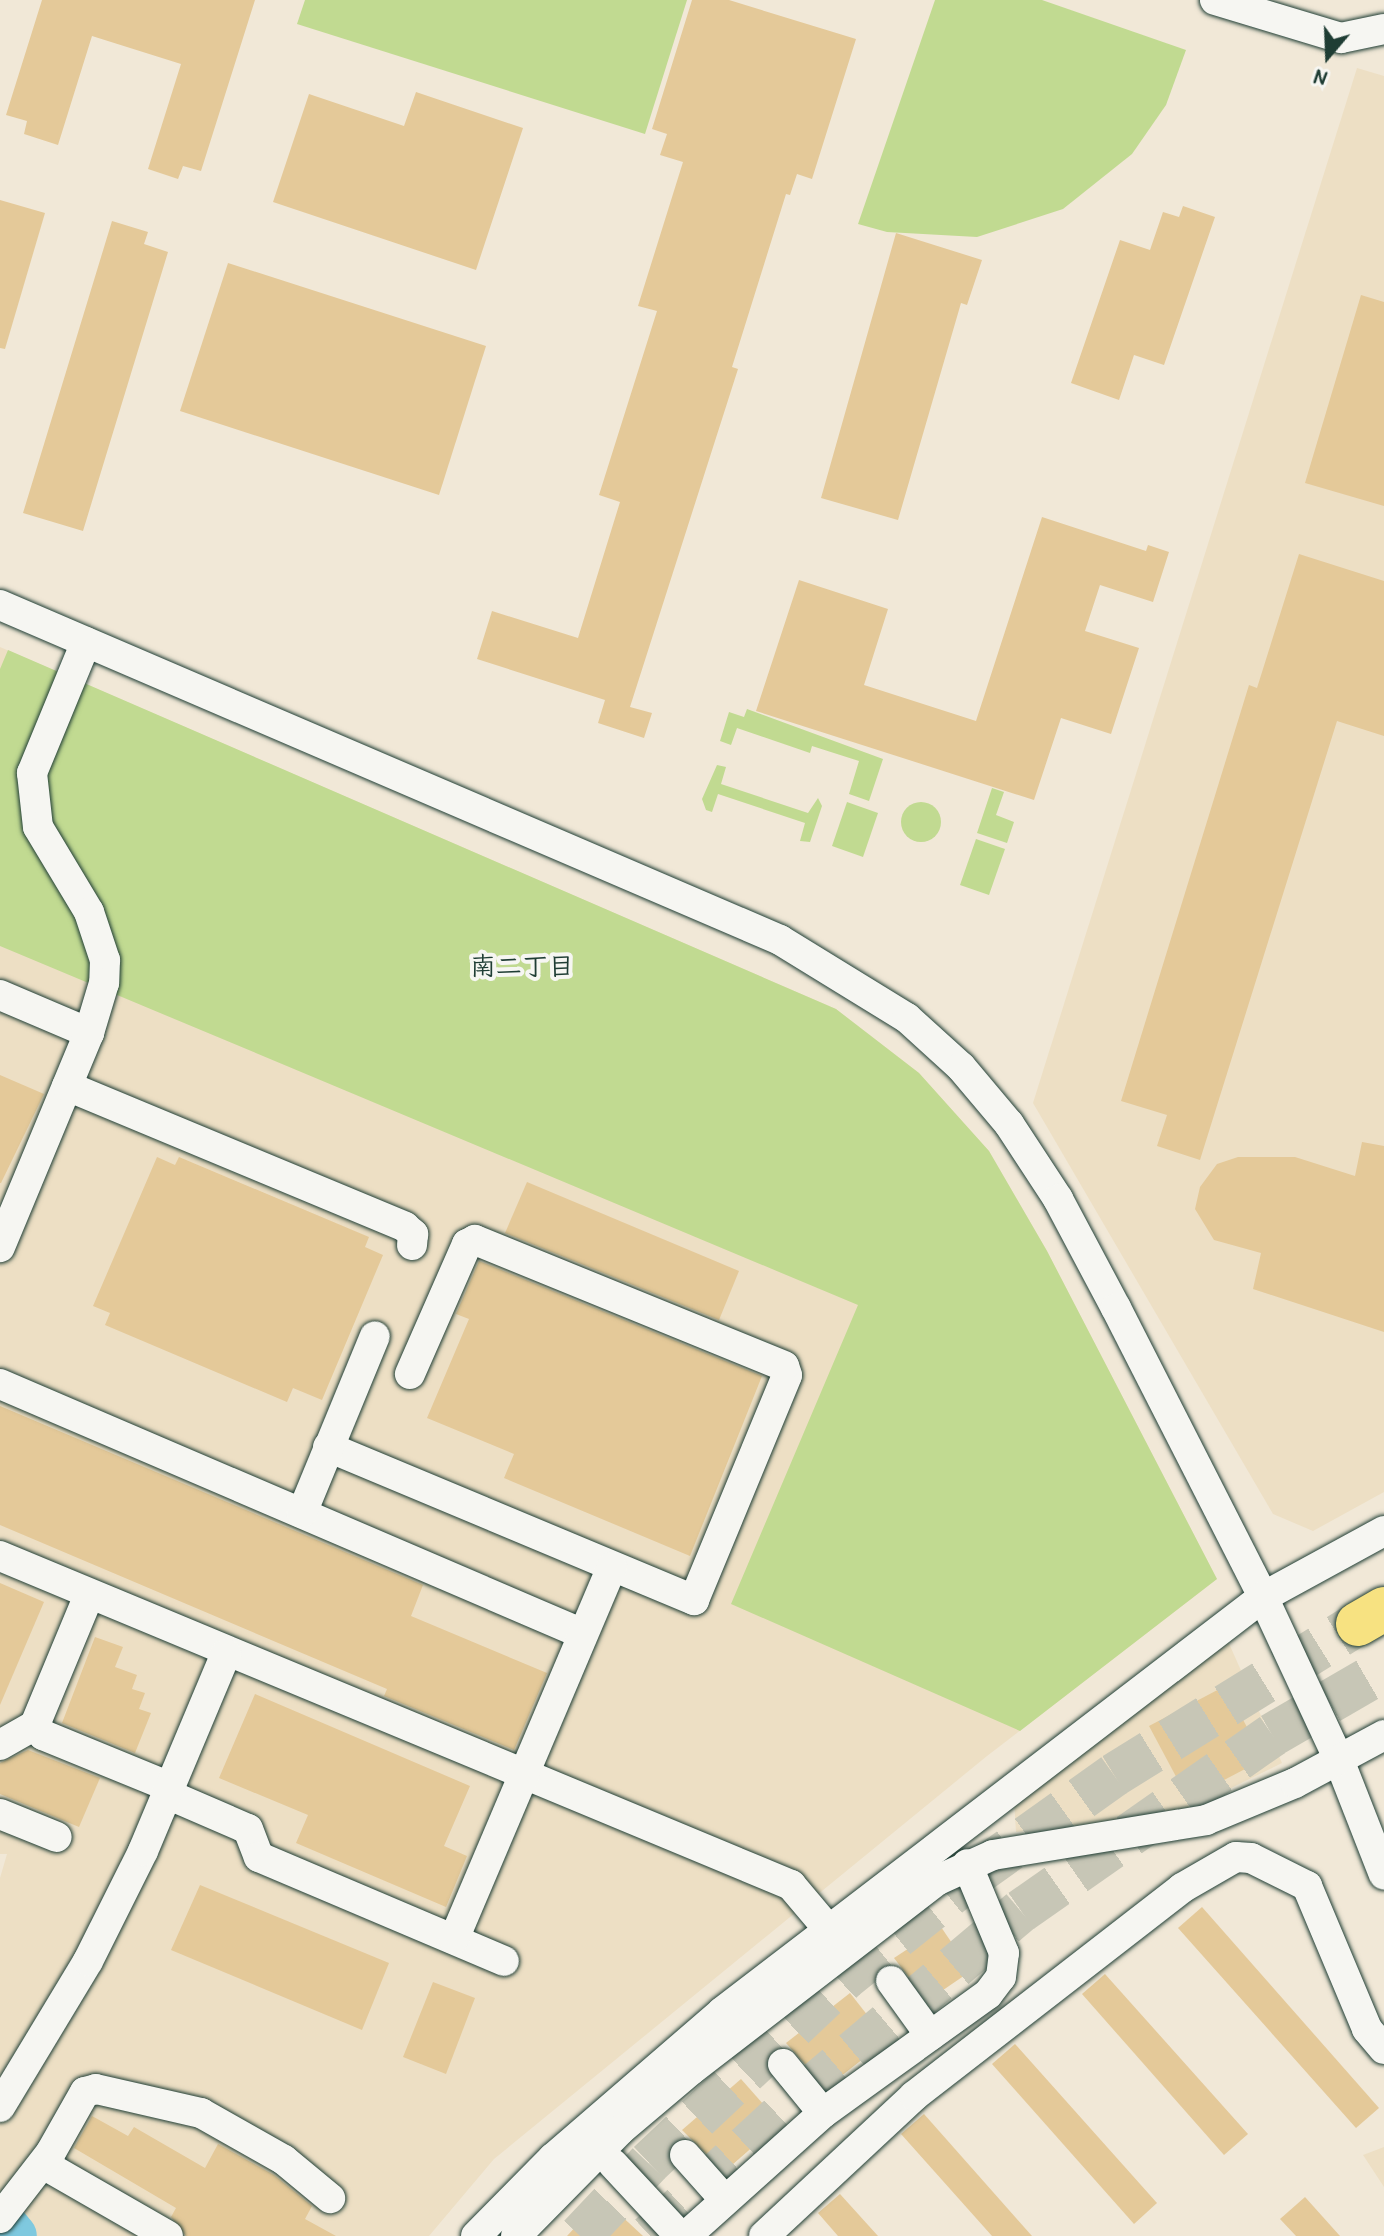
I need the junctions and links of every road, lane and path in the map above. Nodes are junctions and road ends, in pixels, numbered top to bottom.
1 (1215, 0) edge
2 (1384, 29) edge
3 (0, 605) edge
4 (86, 642) junction
5 (0, 995) edge
6 (89, 1033) junction
7 (67, 1086) junction
8 (412, 1245) dead end
9 (0, 1247) edge
10 (375, 1336) dead end
11 (410, 1374) dead end
12 (0, 1384) edge
13 (328, 1447) junction
14 (302, 1513) junction
15 (1384, 1531) edge
16 (0, 1556) edge
17 (612, 1567) junction
18 (89, 1595) junction
19 (1263, 1597) junction
20 (583, 1634) junction
21 (226, 1654) junction
22 (35, 1725) junction
23 (1384, 1735) edge
24 (0, 1745) edge
25 (1339, 1760) junction
26 (523, 1774) junction
27 (168, 1790) junction
28 (0, 1814) edge
29 (57, 1837) dead end
30 (967, 1864) junction
31 (1384, 1875) edge
32 (829, 1930) junction
33 (454, 1939) junction
34 (504, 1961) dead end
35 (891, 1981) dead end
36 (930, 2035) junction
37 (1384, 2049) edge
38 (783, 2064) dead end
39 (0, 2107) edge
40 (823, 2113) junction
41 (685, 2155) dead end
42 (43, 2164) junction
43 (613, 2164) dead end
44 (330, 2198) dead end
45 (725, 2200) junction
46 (0, 2218) edge
47 (168, 2236) edge
48 (476, 2236) edge
49 (516, 2236) edge
50 (680, 2236) edge
51 (686, 2236) edge
52 (764, 2236) edge

1 - 2 street
3 - 4 street
4 - 6 street
4 - 19 street
5 - 6 street
6 - 7 street
7 - 8 street
7 - 9 street
10 - 13 street
11 - 17 street
12 - 14 street
13 - 14 street
13 - 17 street
14 - 20 street
15 - 19 street
16 - 18 street
17 - 20 street
18 - 21 street
18 - 22 street
19 - 25 street
19 - 32 street
20 - 26 street
21 - 26 street
21 - 27 street
22 - 24 street
22 - 27 street
23 - 25 street
25 - 30 street
25 - 31 street
26 - 32 street
26 - 33 street
27 - 33 street
27 - 39 street
28 - 29 street
30 - 36 street
30 - 49 street
32 - 48 street
33 - 34 street
35 - 36 street
36 - 40 street
37 - 52 street
38 - 40 street
40 - 45 street
41 - 45 street
42 - 44 street
42 - 46 street
42 - 47 street
43 - 50 street
45 - 51 street

